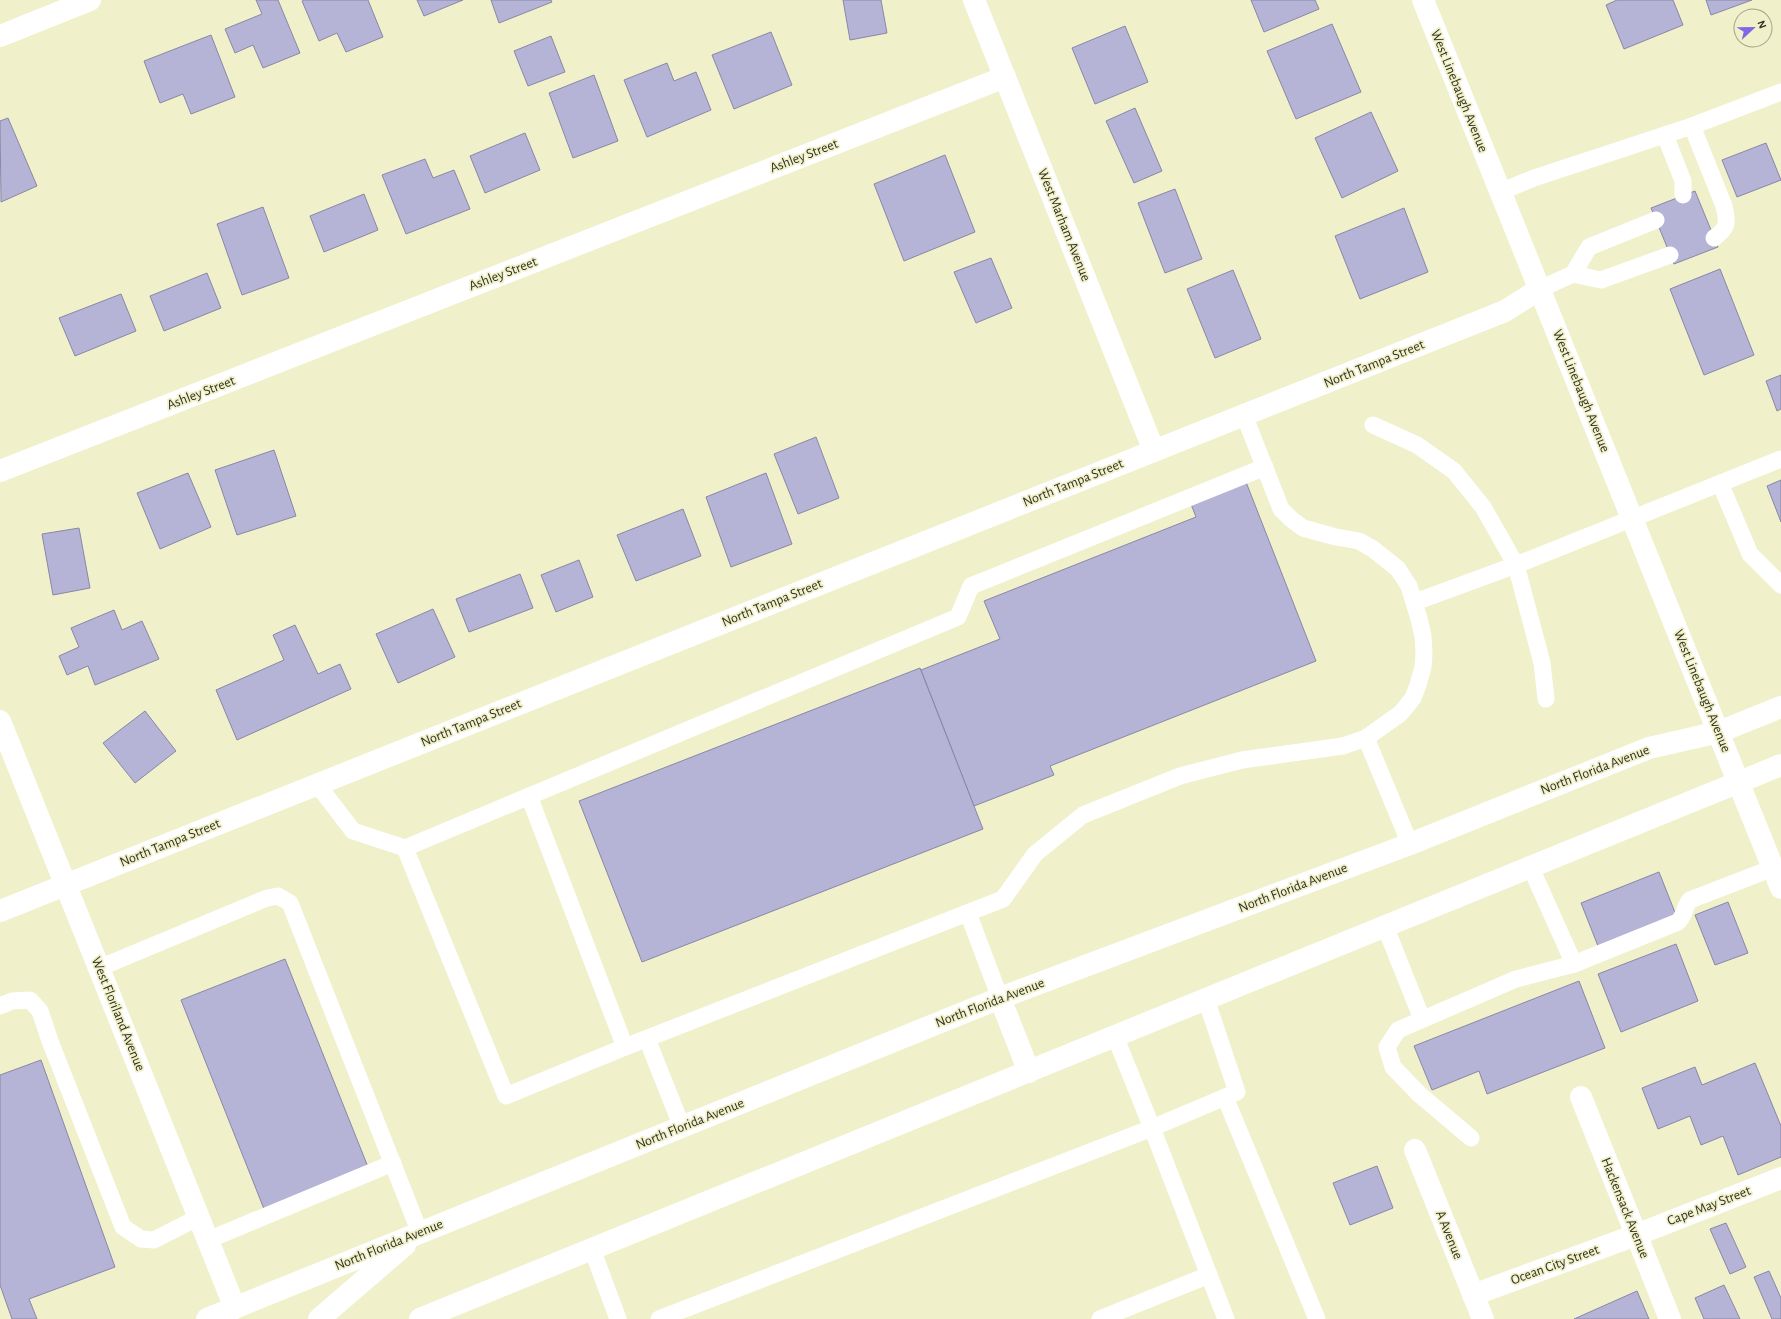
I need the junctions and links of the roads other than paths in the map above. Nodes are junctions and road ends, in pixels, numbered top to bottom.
1 (90, 0) edge
2 (974, 0) edge
3 (1423, 0) edge
4 (0, 36) edge
5 (1005, 77) junction
6 (1781, 92) edge
7 (1692, 126) junction
8 (1665, 135) junction
9 (1500, 192) junction
10 (1683, 195) dead end
11 (1656, 220) dead end
12 (1714, 238) dead end
13 (1670, 255) dead end
14 (1573, 274) junction
15 (1540, 289) junction
16 (1244, 415) junction
17 (1372, 425) dead end
18 (1154, 451) junction
19 (1781, 459) edge
20 (1265, 468) junction
21 (0, 471) edge
22 (1720, 483) junction
23 (1632, 518) junction
24 (1516, 565) junction
25 (1781, 585) edge
26 (1415, 602) junction
27 (1546, 699) dead end
28 (1781, 707) edge
29 (0, 721) edge
30 (1719, 732) junction
31 (1366, 738) junction
32 (1781, 765) edge
33 (1739, 782) junction
34 (317, 784) junction
35 (529, 796) junction
36 (1410, 844) junction
37 (405, 848) junction
38 (1531, 868) junction
39 (1773, 868) junction
40 (66, 884) junction
41 (1781, 888) edge
42 (0, 911) edge
43 (968, 913) junction
44 (1385, 926) junction
45 (1574, 964) junction
46 (100, 968) junction
47 (1000, 998) junction
48 (1206, 999) junction
49 (0, 1006) edge
50 (1422, 1019) junction
51 (1115, 1036) junction
52 (647, 1039) junction
53 (625, 1047) junction
54 (1029, 1072) junction
55 (1225, 1097) junction
56 (1581, 1097) dead end
57 (682, 1127) junction
58 (1152, 1128) junction
59 (1471, 1138) dead end
60 (1415, 1150) dead end
61 (392, 1163) junction
62 (1781, 1178) edge
63 (199, 1217) junction
64 (420, 1233) junction
65 (1636, 1235) junction
66 (208, 1240) junction
67 (592, 1249) junction
68 (1210, 1275) junction
69 (1473, 1295) junction
70 (231, 1313) edge
71 (207, 1319) edge
72 (319, 1319) edge
73 (420, 1319) edge
74 (618, 1319) edge
75 (659, 1319) edge
76 (1100, 1319) edge
77 (1226, 1319) edge
78 (1317, 1319) edge
79 (1483, 1319) edge
80 (1670, 1319) edge

1 - 4 street
2 - 5 street, West Marham Avenue
3 - 9 street, West Linebaugh Avenue
5 - 18 street, West Marham Avenue
5 - 21 street, Ashley Street
6 - 7 lane
7 - 8 lane
7 - 12 lane
8 - 9 lane
8 - 10 lane
9 - 15 street, West Linebaugh Avenue
11 - 14 lane
13 - 14 lane
14 - 15 lane
15 - 16 street, North Tampa Street
15 - 23 street, West Linebaugh Avenue
16 - 18 street, North Tampa Street
16 - 20 lane
17 - 24 lane
18 - 34 street, North Tampa Street
19 - 22 lane
20 - 26 lane
20 - 35 lane
22 - 23 lane
22 - 25 lane
23 - 24 lane
23 - 30 street, West Linebaugh Avenue
24 - 26 lane
24 - 27 lane
26 - 31 lane
28 - 30 street, North Florida Avenue
29 - 40 street, West Floriland Avenue
30 - 33 street, West Linebaugh Avenue
30 - 36 street, North Florida Avenue
31 - 36 lane
31 - 43 lane
32 - 33 street
33 - 38 street
33 - 39 street, West Linebaugh Avenue
34 - 37 lane
34 - 40 street, North Tampa Street
35 - 37 lane
35 - 53 lane
36 - 47 street, North Florida Avenue
37 - 53 lane
38 - 44 street
38 - 45 lane
39 - 41 street, West Linebaugh Avenue
39 - 45 lane
40 - 42 street, North Tampa Street
40 - 46 street, West Floriland Avenue
43 - 47 lane
43 - 52 lane
44 - 48 street
44 - 50 lane
45 - 50 lane
46 - 61 lane
46 - 63 street, West Floriland Avenue
47 - 54 street
47 - 57 street, North Florida Avenue
48 - 51 street
48 - 55 lane
49 - 63 lane
50 - 59 lane
51 - 54 street
51 - 58 lane
52 - 53 lane
52 - 57 lane
54 - 67 street
55 - 58 lane
55 - 78 lane
56 - 65 street, Hackensack Avenue
57 - 64 street, North Florida Avenue
58 - 68 lane
58 - 75 lane
60 - 69 street, A Avenue
61 - 64 lane
61 - 66 lane
62 - 65 street, Cape May Street
63 - 66 street, West Floriland Avenue
64 - 70 street, North Florida Avenue
64 - 72 street
65 - 69 street, Ocean City Street
65 - 80 street, Hackensack Avenue
66 - 70 street, West Floriland Avenue
67 - 73 street
67 - 74 lane
68 - 76 lane
68 - 77 lane
69 - 79 street, A Avenue
70 - 71 street, North Florida Avenue

